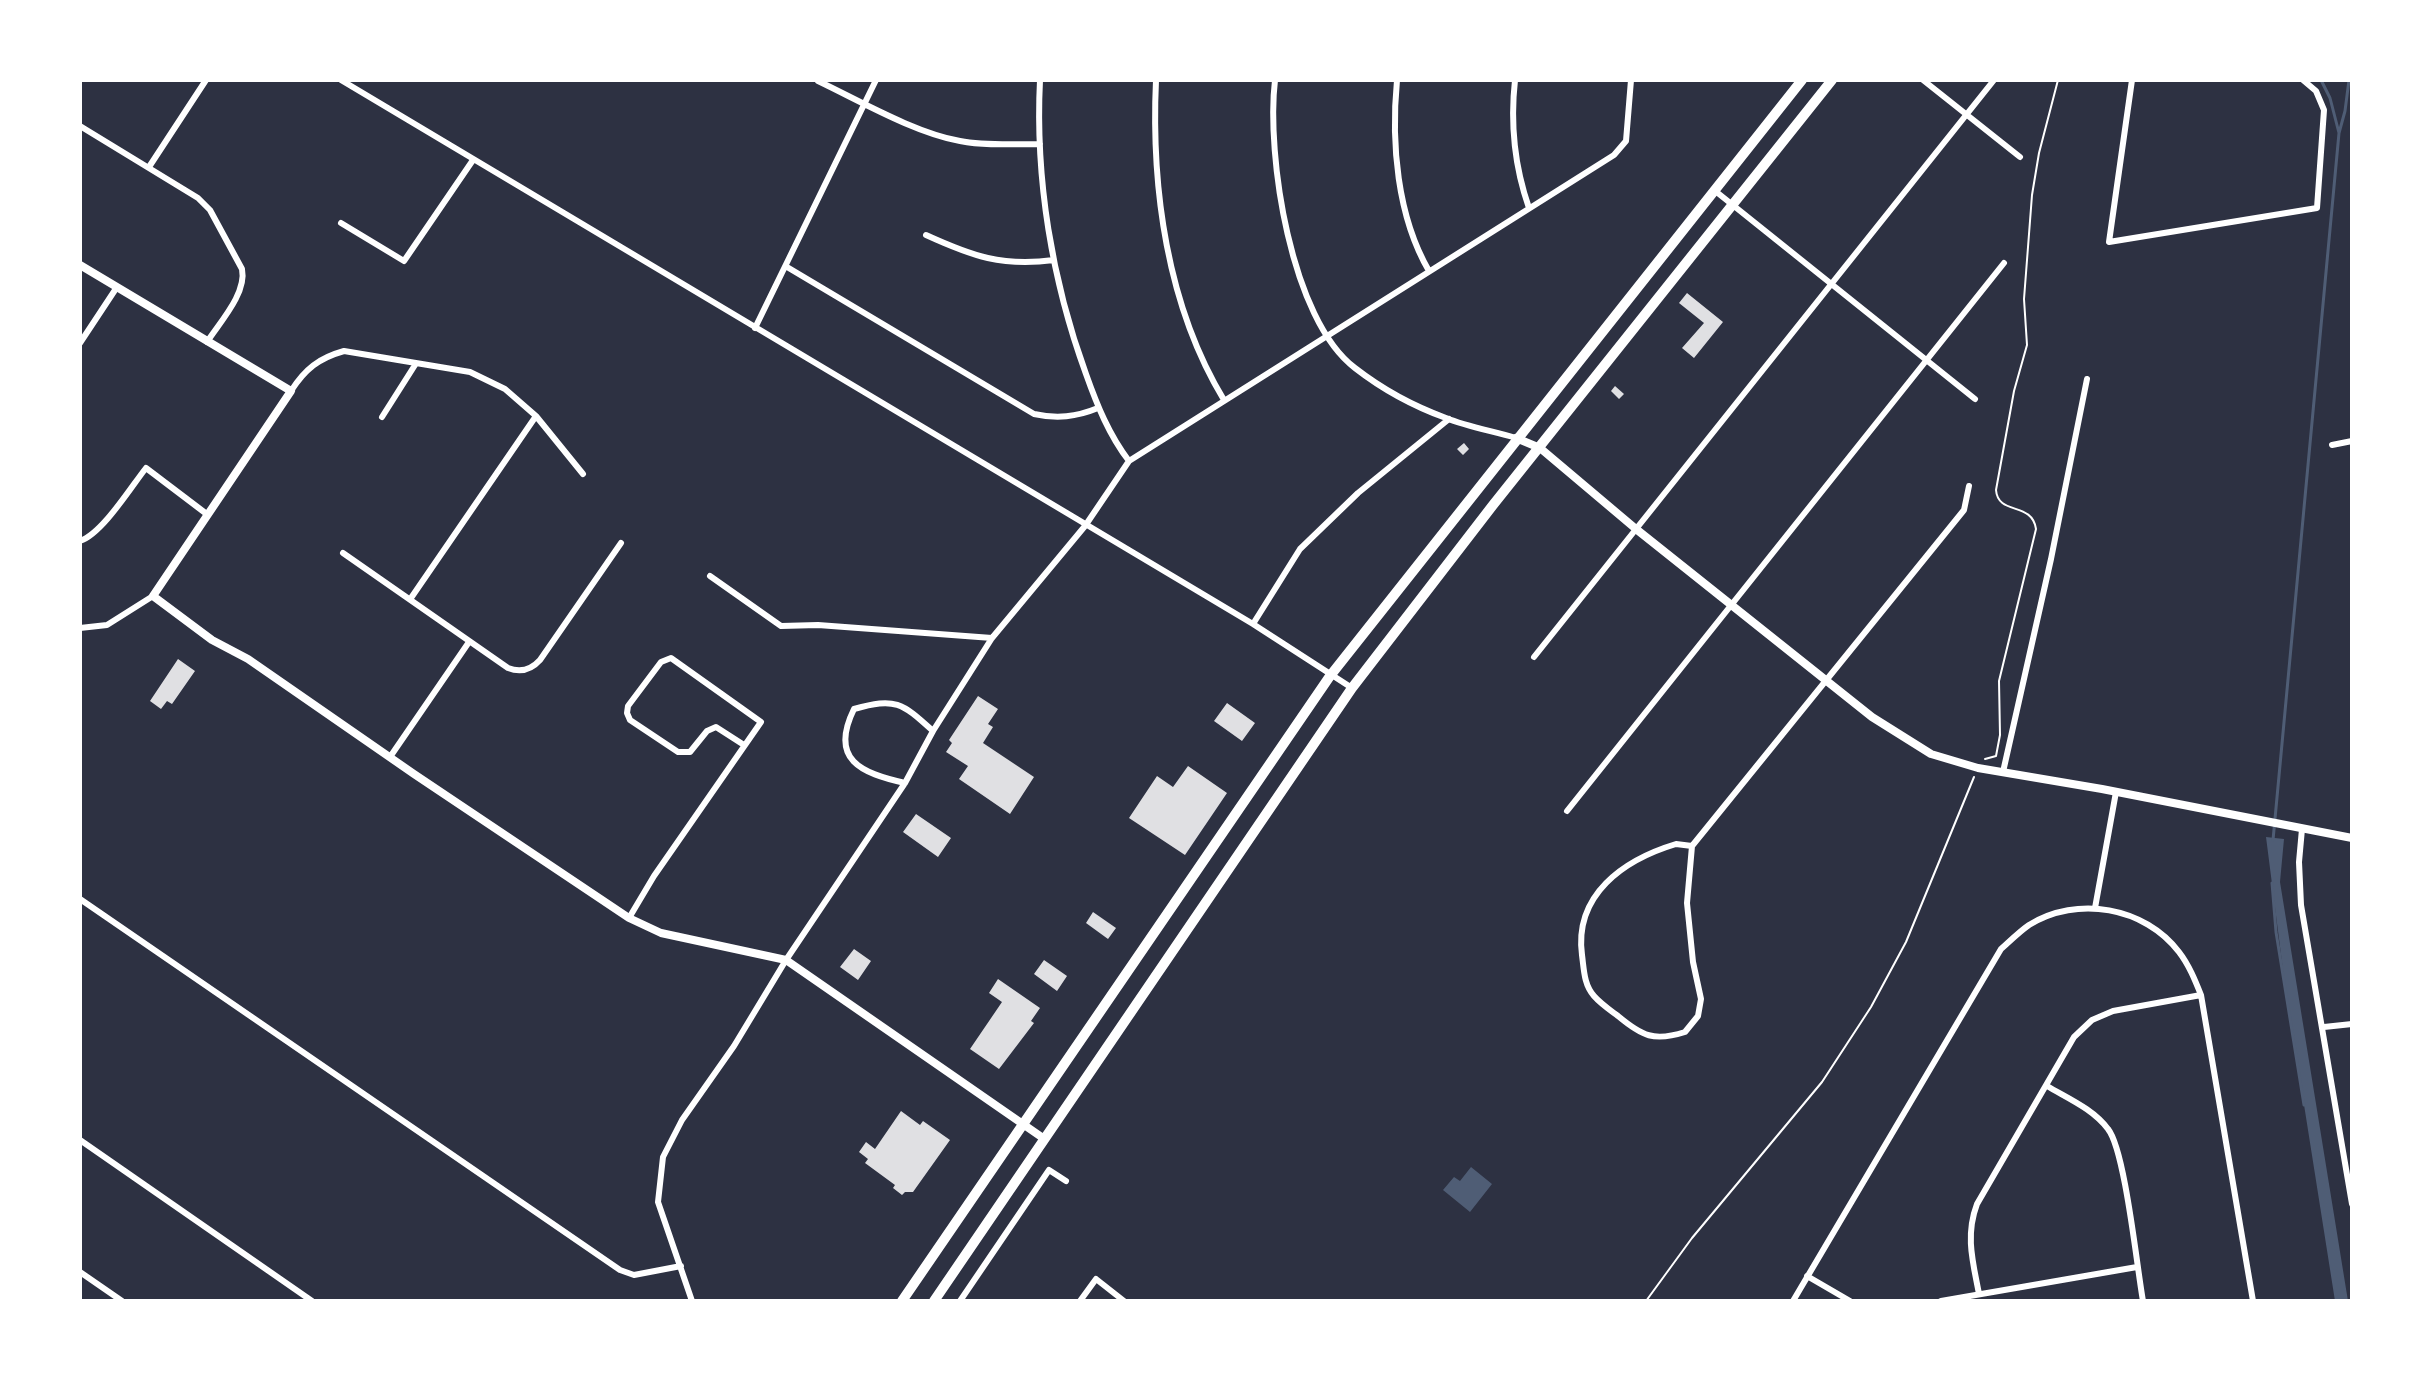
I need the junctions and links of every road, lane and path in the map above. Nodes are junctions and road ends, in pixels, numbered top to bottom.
1 (206, 80) edge
2 (341, 80) edge
3 (876, 80) edge
4 (1040, 80) edge
5 (1156, 80) edge
6 (1275, 80) edge
7 (1397, 80) edge
8 (1515, 80) edge
9 (1631, 80) edge
10 (1802, 80) edge
11 (1832, 80) edge
12 (1923, 80) edge
13 (1994, 80) edge
14 (2058, 80) edge
15 (2132, 80) edge
16 (2303, 80) edge
17 (818, 81) edge
18 (866, 103) junction
19 (1966, 114) junction
20 (80, 126) edge
21 (1040, 144) junction
22 (2020, 157) dead end
23 (473, 160) junction
24 (149, 167) junction
25 (1714, 190) junction
26 (1733, 206) junction
27 (1529, 208) junction
28 (341, 223) dead end
29 (926, 235) dead end
30 (1054, 260) junction
31 (2004, 263) dead end
32 (80, 265) edge
33 (787, 267) junction
34 (1429, 271) junction
35 (1831, 284) junction
36 (117, 287) junction
37 (755, 328) junction
38 (1328, 336) junction
39 (207, 342) junction
40 (80, 343) edge
41 (1927, 360) junction
42 (415, 365) junction
43 (2087, 379) dead end
44 (291, 391) junction
45 (1975, 399) dead end
46 (1224, 400) junction
47 (1098, 408) junction
48 (536, 416) junction
49 (382, 417) dead end
50 (1449, 419) junction
51 (1516, 438) junction
52 (2352, 441) edge
53 (2332, 445) dead end
54 (1540, 448) junction
55 (1129, 461) junction
56 (583, 474) dead end
57 (1969, 486) dead end
58 (208, 515) junction
59 (1085, 526) junction
60 (1636, 529) junction
61 (80, 541) edge
62 (621, 543) dead end
63 (343, 553) dead end
64 (710, 576) dead end
65 (153, 596) junction
66 (411, 598) junction
67 (1732, 605) junction
68 (1253, 624) junction
69 (80, 628) edge
70 (992, 638) junction
71 (469, 642) junction
72 (1534, 657) dead end
73 (1330, 676) junction
74 (1827, 680) junction
75 (1352, 688) junction
76 (933, 731) junction
77 (744, 745) junction
78 (390, 757) junction
79 (1982, 761) dead end
80 (2003, 772) junction
81 (1975, 774) dead end
82 (905, 783) junction
83 (2116, 792) junction
84 (1567, 811) dead end
85 (2302, 829) junction
86 (2352, 838) edge
87 (1692, 846) junction
88 (80, 899) edge
89 (2095, 908) junction
90 (629, 918) junction
91 (786, 960) junction
92 (2201, 995) junction
93 (2352, 1024) edge
94 (2324, 1027) junction
95 (2047, 1086) junction
96 (1023, 1124) junction
97 (1043, 1138) junction
98 (80, 1140) edge
99 (1066, 1181) dead end
100 (2352, 1204) edge
101 (681, 1266) junction
102 (2137, 1267) junction
103 (80, 1272) edge
104 (1807, 1276) junction
105 (1979, 1294) junction
106 (122, 1301) edge
107 (312, 1301) edge
108 (692, 1301) edge
109 (902, 1301) edge
110 (934, 1301) edge
111 (960, 1301) edge
112 (1080, 1301) edge
113 (1124, 1301) edge
114 (1646, 1301) edge
115 (1793, 1301) edge
116 (1850, 1301) edge
117 (1941, 1301) edge
118 (2143, 1301) edge
119 (2253, 1301) edge

1 - 24 street
2 - 23 street
3 - 18 street
4 - 21 street
5 - 46 street
6 - 38 street
7 - 34 street
8 - 27 street
9 - 27 street
10 - 25 main road
11 - 26 main road
12 - 19 street
13 - 19 street
14 - 79 path
15 - 16 street
17 - 18 street
18 - 21 street
18 - 33 street
19 - 22 street
19 - 35 street
20 - 24 street
21 - 30 street
23 - 28 street
23 - 37 street
24 - 39 street
25 - 26 street
25 - 51 main road
26 - 35 street
26 - 54 main road
27 - 34 street
29 - 30 street
30 - 47 street
31 - 41 street
32 - 36 street
33 - 37 street
33 - 47 street
34 - 38 street
35 - 41 street
35 - 60 street
36 - 39 street
36 - 40 street
37 - 59 street
38 - 46 street
38 - 50 street
39 - 44 street
41 - 45 street
41 - 67 street
42 - 44 street
42 - 48 street
42 - 49 street
43 - 80 street
44 - 58 street
46 - 55 street
47 - 55 street
48 - 56 street
48 - 66 street
50 - 51 street
50 - 68 street
51 - 54 street
51 - 73 main road
52 - 53 street
54 - 60 street
54 - 75 main road
55 - 59 street
57 - 74 street
58 - 61 street
58 - 65 street
59 - 68 street
59 - 70 street
60 - 67 street
60 - 72 street
62 - 71 street
63 - 66 street
64 - 70 street
65 - 69 street
65 - 78 street
66 - 71 street
67 - 74 street
67 - 84 street
68 - 73 street
70 - 76 street
71 - 78 street
73 - 75 street
73 - 96 main road
74 - 80 street
74 - 87 street
75 - 97 main road
76 - 82 street
76 - 82 street
77 - 77 street
77 - 90 street
78 - 90 street
80 - 83 street
81 - 114 path
82 - 91 street
83 - 85 street
83 - 89 street
85 - 86 street
85 - 94 street
87 - 87 street
88 - 101 street
89 - 92 street
89 - 104 street
90 - 91 street
91 - 96 street
91 - 101 street
92 - 95 street
92 - 119 street
93 - 94 street
94 - 100 street
95 - 102 street
95 - 105 street
96 - 97 street
96 - 109 main road
97 - 110 main road
98 - 107 street
99 - 111 street
101 - 108 street
102 - 105 street
102 - 118 street
103 - 106 street
104 - 115 street
104 - 116 street
105 - 117 street
112 - 113 street

